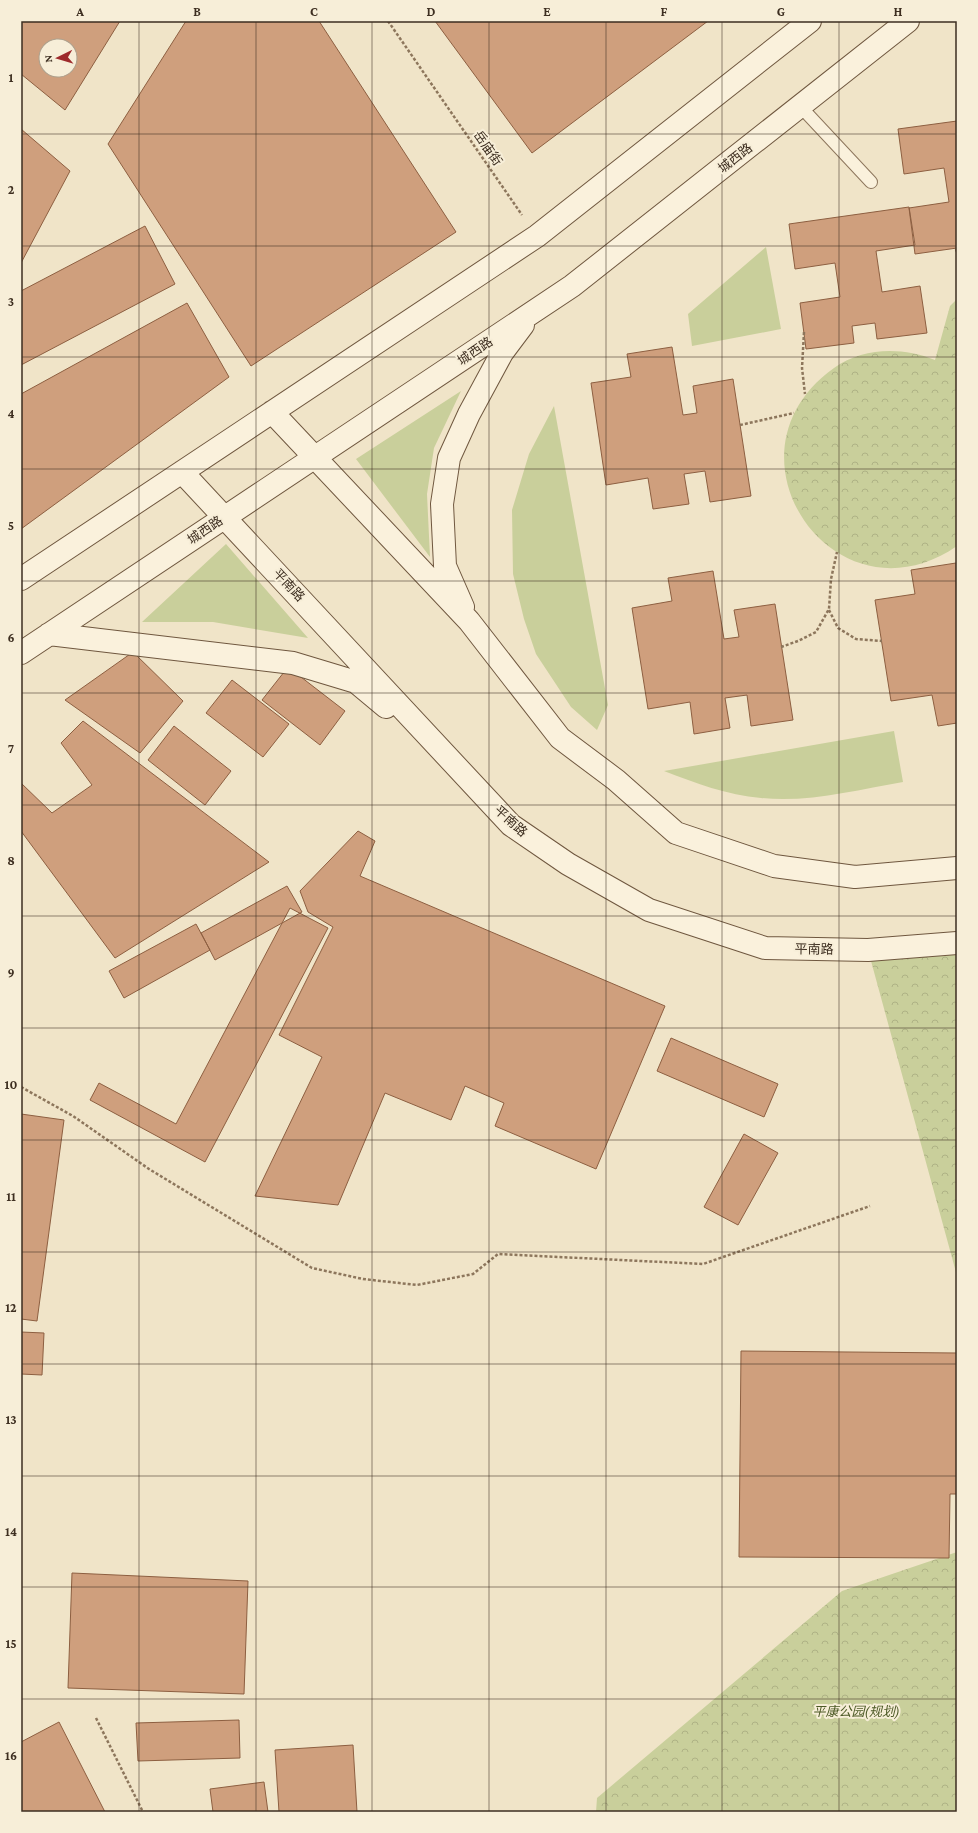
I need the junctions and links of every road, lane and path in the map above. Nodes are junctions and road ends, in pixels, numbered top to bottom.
1 (388, 21) edge
2 (810, 21) edge
3 (908, 21) edge
4 (800, 106) junction
5 (871, 182) dead end
6 (537, 236) junction
7 (532, 313) junction
8 (804, 332) dead end
9 (805, 394) dead end
10 (272, 412) junction
11 (794, 413) dead end
12 (740, 425) dead end
13 (315, 457) junction
14 (182, 472) junction
15 (225, 516) junction
16 (837, 552) dead end
17 (21, 579) edge
18 (829, 609) junction
19 (469, 621) junction
20 (49, 634) junction
21 (882, 641) dead end
22 (781, 647) dead end
23 (21, 652) edge
24 (441, 750) junction
25 (957, 868) edge
26 (957, 943) edge
27 (21, 1087) edge
28 (870, 1206) dead end
29 (96, 1718) dead end
30 (143, 1812) edge

1 - 6 path, 岳庙街
2 - 6 main road
3 - 4 main road, 城西路
4 - 5 lane
4 - 7 main road, 城西路
6 - 10 main road
7 - 13 main road, 城西路
7 - 19 main road
8 - 9 path
10 - 13 main road
10 - 14 main road
11 - 12 path
13 - 15 main road, 城西路
13 - 19 main road
14 - 15 main road, 平南路
14 - 17 main road
15 - 20 main road, 城西路
15 - 24 main road, 平南路
16 - 18 path
18 - 21 path
18 - 22 path
19 - 25 main road
20 - 23 main road, 城西路
20 - 24 main road
24 - 26 main road, 平南路
27 - 28 path
29 - 30 path

